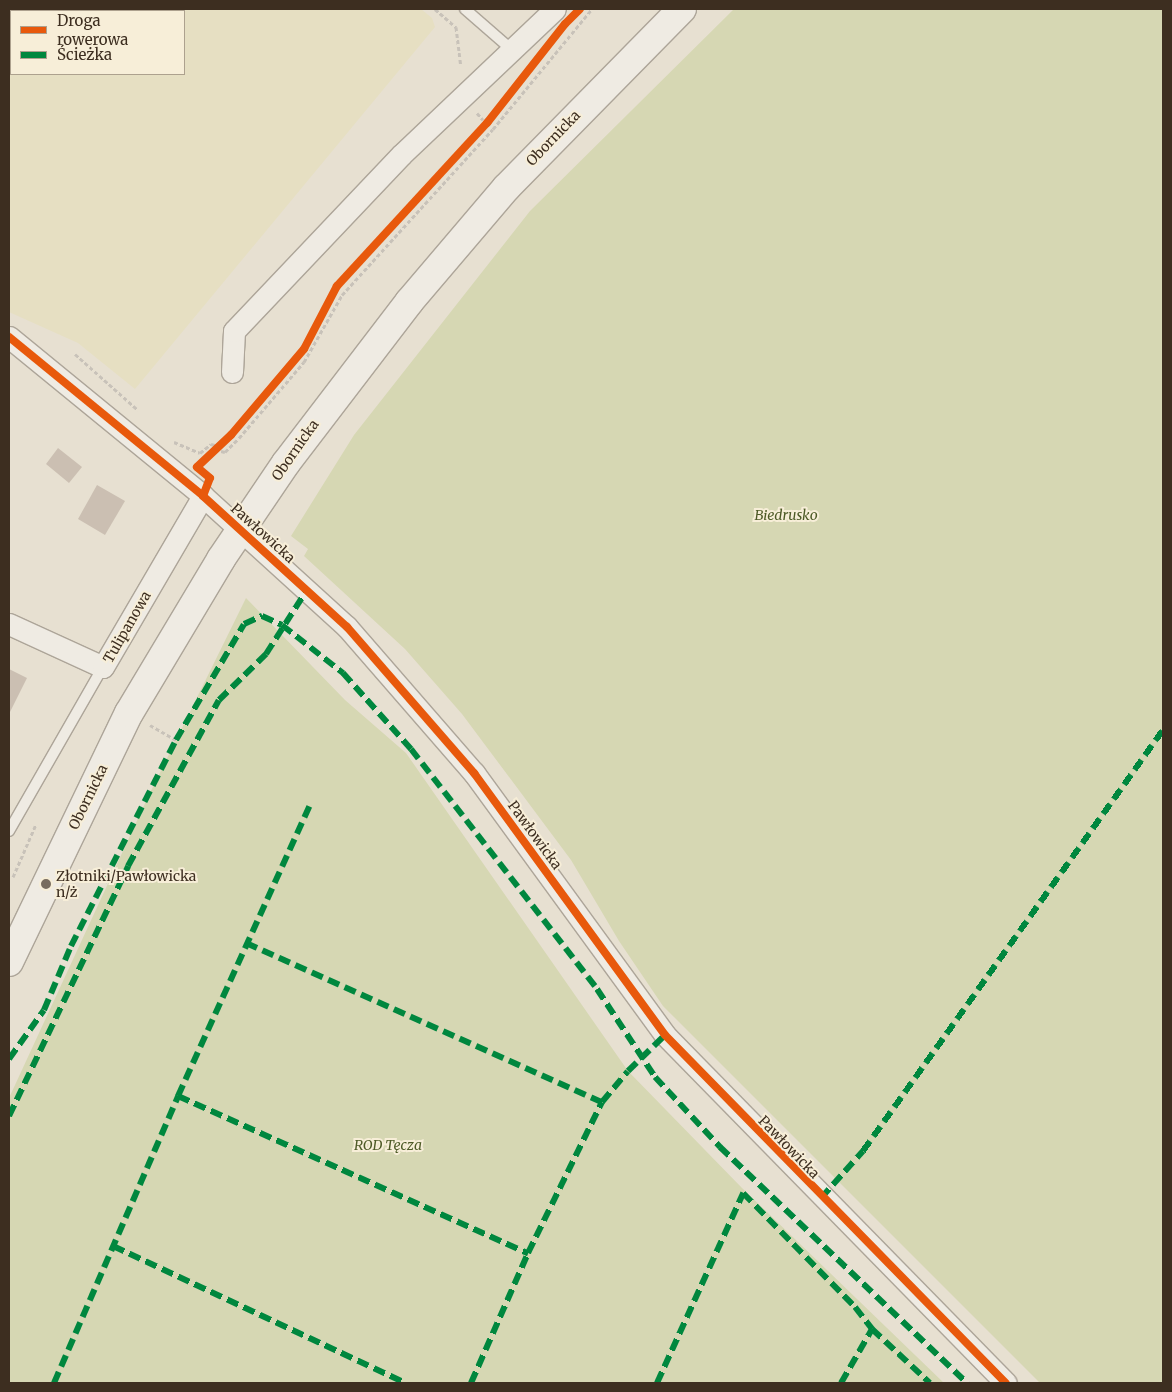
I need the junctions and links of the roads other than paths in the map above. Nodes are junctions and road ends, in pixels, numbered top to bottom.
1 (465, 9) edge
2 (555, 9) edge
3 (682, 9) edge
4 (512, 50) junction
5 (9, 336) edge
6 (232, 372) dead end
7 (203, 496) junction
8 (239, 531) junction
9 (9, 624) edge
10 (103, 667) junction
11 (9, 831) edge
12 (9, 962) edge
13 (1006, 1383) edge

1 - 4 lane
2 - 4 street
3 - 8 main road, Obornicka
4 - 6 street
5 - 7 street, Pawłowicka
7 - 8 street, Pawłowicka
7 - 10 street, Tulipanowa
8 - 12 main road, Obornicka
8 - 13 street, Pawłowicka
9 - 10 street, Tulipanowa
10 - 11 lane

